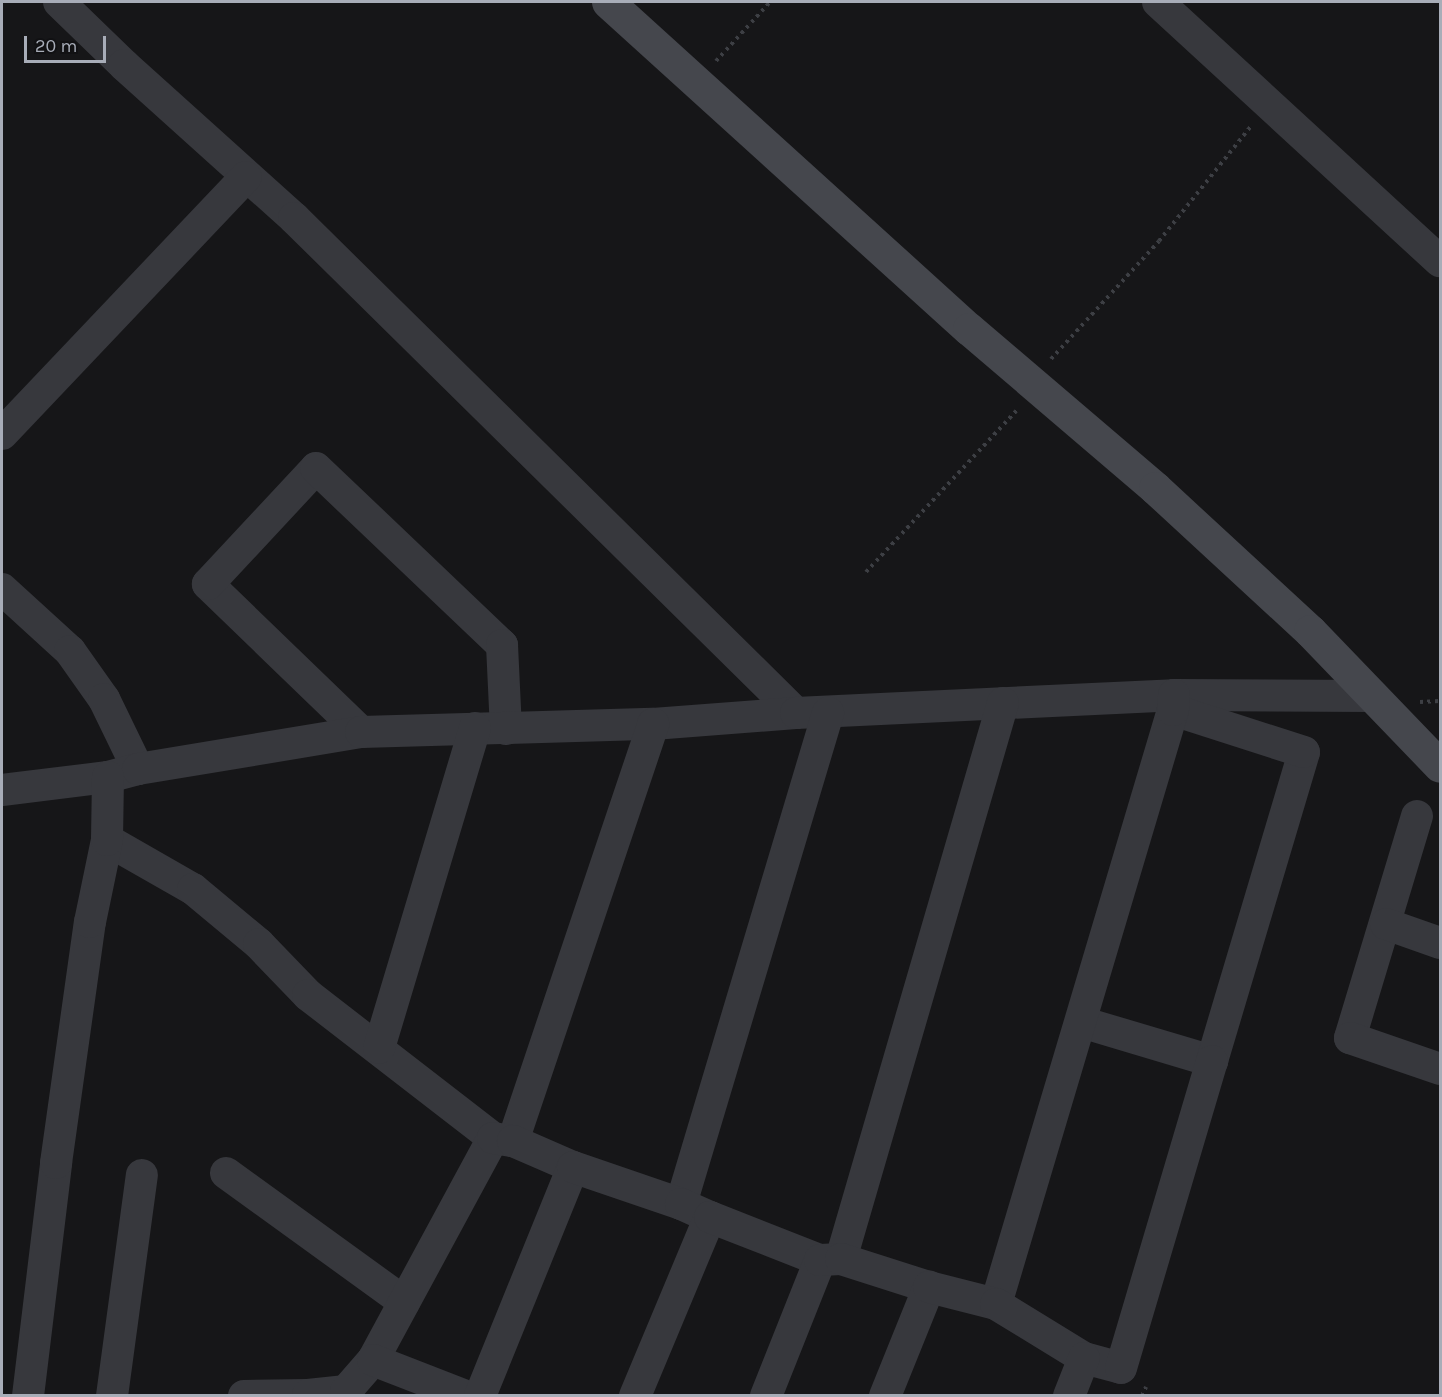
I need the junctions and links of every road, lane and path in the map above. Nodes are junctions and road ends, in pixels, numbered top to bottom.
1 (59, 2) edge
2 (608, 2) edge
3 (770, 2) edge
4 (1158, 2) edge
5 (697, 83) junction
6 (1269, 105) junction
7 (246, 177) junction
8 (1440, 261) edge
9 (1034, 385) junction
10 (2, 434) edge
11 (866, 572) dead end
12 (2, 589) edge
13 (1373, 696) junction
14 (1173, 702) junction
15 (1003, 703) junction
16 (796, 713) junction
17 (828, 713) junction
18 (653, 724) junction
19 (475, 728) junction
20 (506, 729) junction
21 (361, 732) junction
22 (1440, 766) edge
23 (123, 773) junction
24 (2, 790) edge
25 (1417, 816) dead end
26 (107, 840) junction
27 (1386, 924) junction
28 (1440, 944) edge
29 (1081, 1022) junction
30 (379, 1048) junction
31 (1212, 1061) junction
32 (1440, 1069) edge
33 (503, 1139) junction
34 (573, 1167) junction
35 (226, 1173) dead end
36 (142, 1175) dead end
37 (681, 1204) junction
38 (710, 1217) junction
39 (830, 1259) junction
40 (930, 1287) junction
41 (404, 1302) junction
42 (996, 1304) junction
43 (1084, 1358) junction
44 (373, 1360) junction
45 (28, 1395) edge
46 (112, 1395) edge
47 (243, 1395) edge
48 (466, 1395) edge
49 (480, 1395) edge
50 (635, 1395) edge
51 (766, 1395) edge
52 (885, 1395) edge
53 (1069, 1395) edge

1 - 7 street
2 - 5 street
3 - 5 path
4 - 6 street
5 - 9 street
6 - 8 street
6 - 9 path
7 - 10 street
7 - 16 street
9 - 11 path
9 - 13 street
12 - 23 street
13 - 14 street
13 - 22 street
14 - 15 street
14 - 29 street
14 - 31 street
15 - 17 street
15 - 39 street
16 - 17 street
16 - 18 street
17 - 37 street
18 - 20 street
18 - 33 street
19 - 20 street
19 - 21 street
19 - 30 street
20 - 21 street
21 - 23 street
23 - 24 street
23 - 26 street
25 - 27 street
26 - 30 street
26 - 45 street
27 - 28 street
27 - 32 street
29 - 31 street
29 - 42 street
30 - 33 street
31 - 43 street
33 - 34 street
33 - 41 street
34 - 37 street
34 - 49 street
35 - 41 street
36 - 46 street
37 - 38 street
38 - 39 street
38 - 50 street
39 - 40 street
39 - 51 street
40 - 42 street
40 - 52 street
41 - 44 street
42 - 43 street
43 - 53 street
44 - 47 street
44 - 48 street

